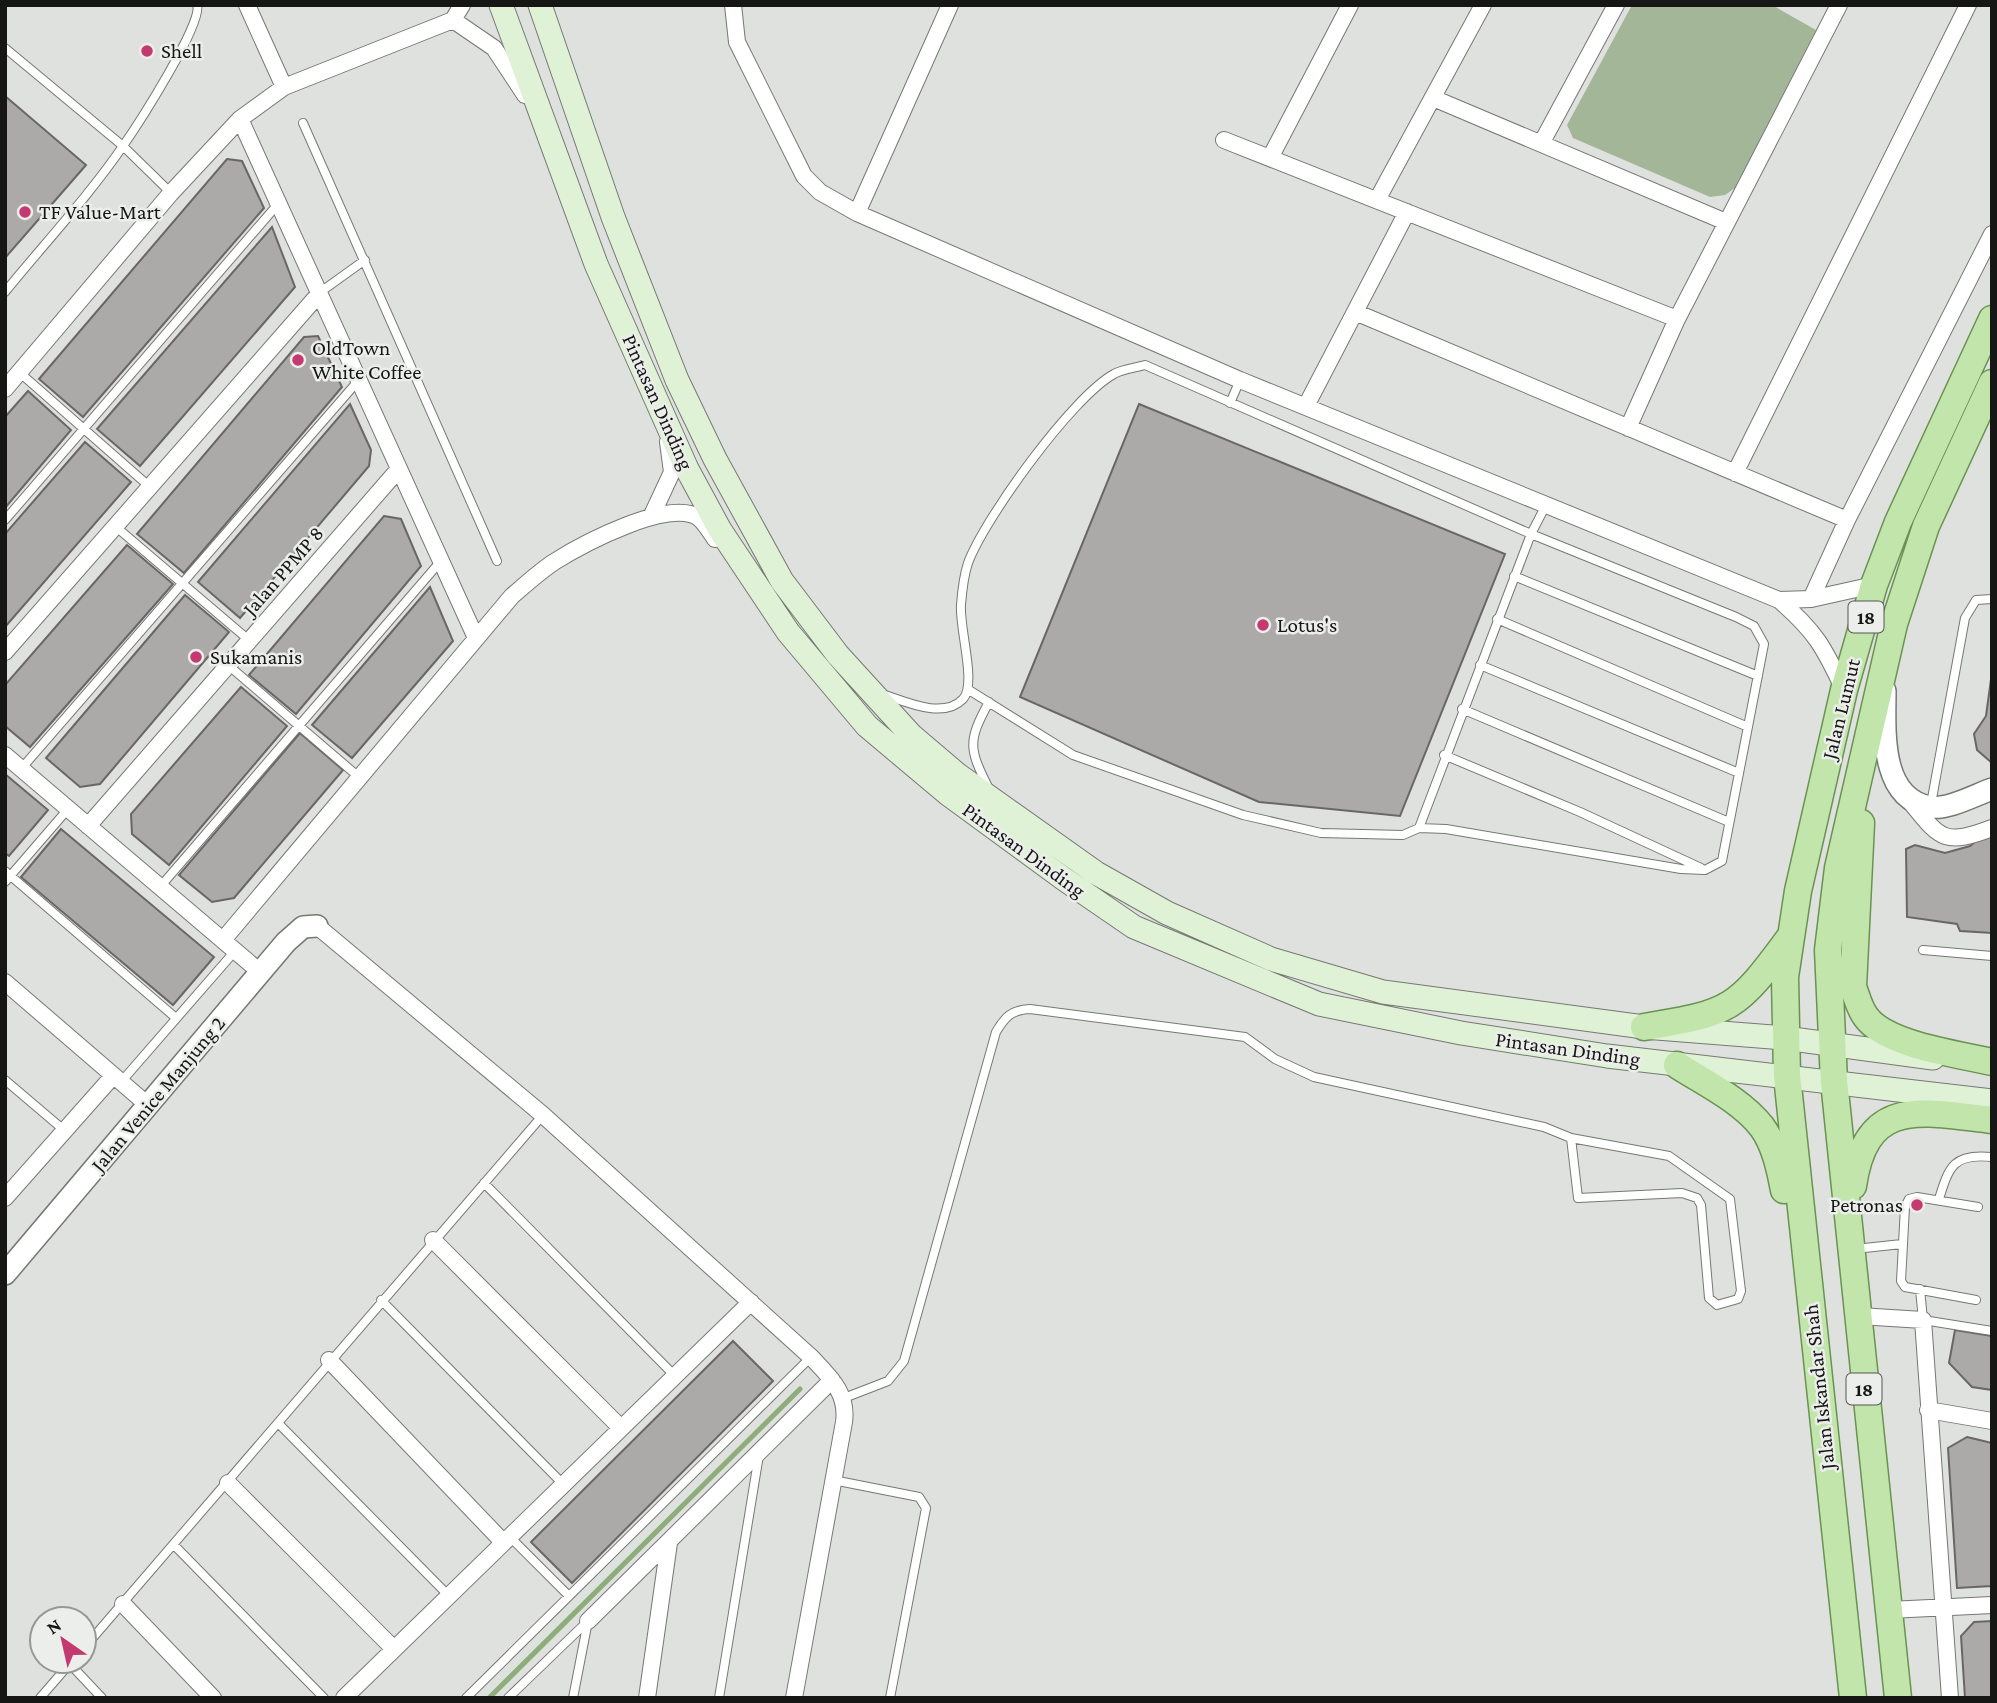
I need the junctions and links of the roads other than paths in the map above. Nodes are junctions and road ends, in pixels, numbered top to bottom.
1 (197, 5) edge
2 (247, 5) edge
3 (462, 5) edge
4 (501, 5) edge
5 (540, 5) edge
6 (733, 5) edge
7 (950, 5) edge
8 (1350, 5) edge
9 (1483, 5) edge
10 (1616, 5) edge
11 (1839, 5) edge
12 (1968, 5) edge
13 (453, 20) junction
14 (5, 48) edge
15 (284, 87) junction
16 (1433, 98) junction
17 (240, 119) junction
18 (303, 123) dead end
19 (1224, 139) dead end
20 (1542, 142) junction
21 (123, 146) junction
22 (557, 156) junction
23 (1270, 158) junction
24 (171, 193) junction
25 (1377, 200) junction
26 (278, 204) junction
27 (1407, 212) junction
28 (857, 214) junction
29 (1726, 222) junction
30 (1992, 234) edge
31 (365, 260) junction
32 (5, 292) edge
33 (319, 294) junction
34 (1354, 312) junction
35 (1677, 319) junction
36 (1992, 319) edge
37 (19, 372) junction
38 (1240, 380) junction
39 (358, 381) junction
40 (1991, 388) edge
41 (5, 389) edge
42 (1230, 403) junction
43 (1306, 405) junction
44 (660, 406) junction
45 (1628, 428) junction
46 (84, 429) junction
47 (398, 470) junction
48 (1735, 473) junction
49 (150, 487) junction
50 (1546, 505) junction
51 (652, 515) junction
52 (5, 520) edge
53 (1847, 520) junction
54 (115, 527) junction
55 (1531, 534) junction
56 (497, 561) dead end
57 (440, 562) junction
58 (1514, 576) junction
59 (182, 583) junction
60 (1874, 585) junction
61 (1811, 599) junction
62 (1992, 599) edge
63 (1779, 600) junction
64 (1497, 619) junction
65 (788, 632) junction
66 (476, 638) junction
67 (250, 641) junction
68 (5, 652) edge
69 (1885, 658) junction
70 (229, 665) junction
71 (1480, 665) junction
72 (1758, 676) junction
73 (868, 689) junction
74 (969, 690) junction
75 (1844, 690) junction
76 (989, 702) junction
77 (1462, 709) junction
78 (299, 726) junction
79 (1748, 727) junction
80 (5, 755) edge
81 (1444, 755) junction
82 (1863, 762) junction
83 (21, 769) junction
84 (1739, 773) junction
85 (360, 778) junction
86 (1992, 789) edge
87 (1907, 797) junction
88 (995, 802) junction
89 (1931, 807) junction
90 (68, 809) junction
91 (1730, 822) junction
92 (88, 826) junction
93 (1419, 828) junction
94 (1992, 828) edge
95 (1705, 870) junction
96 (7, 876) edge
97 (160, 887) junction
98 (317, 926) joint
99 (1793, 933) junction
100 (229, 946) junction
101 (1923, 950) dead end
102 (1992, 956) edge
103 (260, 972) junction
104 (5, 982) edge
105 (176, 1018) junction
106 (1644, 1027) junction
107 (1785, 1038) junction
108 (1832, 1046) junction
109 (1992, 1064) edge
110 (1677, 1065) junction
111 (1787, 1076) junction
112 (117, 1079) junction
113 (5, 1080) edge
114 (1834, 1081) junction
115 (1992, 1101) edge
116 (149, 1107) junction
117 (543, 1115) junction
118 (1992, 1119) edge
119 (65, 1131) junction
120 (1572, 1138) junction
121 (1992, 1157) edge
122 (484, 1183) junction
123 (7, 1193) edge
124 (1939, 1199) junction
125 (1978, 1207) dead end
126 (1848, 1216) junction
127 (433, 1240) junction
128 (1902, 1244) junction
129 (1852, 1249) junction
130 (5, 1274) edge
131 (1920, 1289) junction
132 (381, 1300) junction
133 (1810, 1300) junction
134 (1976, 1300) dead end
135 (751, 1302) junction
136 (1859, 1316) junction
137 (1923, 1320) junction
138 (1992, 1331) edge
139 (811, 1357) junction
140 (329, 1360) junction
141 (674, 1375) junction
142 (832, 1380) junction
143 (844, 1398) junction
144 (1928, 1410) junction
145 (1992, 1421) edge
146 (278, 1423) junction
147 (620, 1427) junction
148 (760, 1452) junction
149 (833, 1480) junction
150 (228, 1483) junction
151 (562, 1483) junction
152 (506, 1539) junction
153 (669, 1543) junction
154 (174, 1545) junction
155 (449, 1595) junction
156 (569, 1596) junction
157 (123, 1604) junction
158 (1944, 1605) junction
159 (1992, 1605) edge
160 (1889, 1610) junction
161 (588, 1620) junction
162 (98, 1632) edge
163 (394, 1649) junction
164 (60, 1675) edge
165 (82, 1675) edge
166 (40, 1698) edge
167 (102, 1698) edge
168 (213, 1698) edge
169 (324, 1698) edge
170 (344, 1698) edge
171 (466, 1698) edge
172 (508, 1698) edge
173 (573, 1698) edge
174 (647, 1698) edge
175 (719, 1698) edge
176 (794, 1698) edge
177 (890, 1698) edge
178 (1853, 1698) edge
179 (1898, 1698) edge
180 (1950, 1698) edge

1 - 21 lane
2 - 15 street
3 - 13 street
4 - 22 main road, Pintasan Dinding
5 - 73 main road, Pintasan Dinding
6 - 28 street
7 - 28 street
8 - 23 street
9 - 16 street
10 - 20 street
11 - 29 street
12 - 48 street
13 - 15 street
13 - 22 street
14 - 21 lane
15 - 17 street
16 - 20 street
16 - 25 street
17 - 24 street
17 - 26 street
18 - 31 lane
19 - 23 street
20 - 29 street
21 - 24 lane
21 - 32 lane
22 - 44 main road, Pintasan Dinding
23 - 25 street
24 - 37 street
25 - 27 street
26 - 33 street
26 - 46 lane
27 - 34 street
27 - 35 street
28 - 38 street
29 - 35 street
30 - 53 street
31 - 33 lane
31 - 56 lane
33 - 39 street
33 - 49 street
34 - 43 street
34 - 45 street
35 - 45 street
36 - 60 main road, Jalan Lumut / 18
37 - 41 street
37 - 46 lane
38 - 42 lane
38 - 43 street
39 - 47 street
39 - 59 lane
40 - 69 main road, Jalan Lumut / 18
42 - 55 lane
42 - 74 lane
43 - 50 street
44 - 51 street
44 - 65 main road, Pintasan Dinding
45 - 48 street
46 - 49 lane
46 - 52 lane
47 - 57 street
47 - 67 street, Jalan PPMP 8
48 - 53 street
49 - 54 street
50 - 55 lane
50 - 63 street
51 - 65 street
51 - 66 street
53 - 61 street
54 - 59 lane
54 - 68 street
55 - 58 lane
55 - 72 lane
57 - 66 street
57 - 78 lane
58 - 64 lane
58 - 72 lane
59 - 67 lane
59 - 83 lane
60 - 61 street
60 - 75 main road, Jalan Lumut / 18
61 - 63 street
62 - 89 lane
63 - 75 street
64 - 71 lane
64 - 79 lane
65 - 110 main road, Pintasan Dinding
66 - 85 street
67 - 70 street, Jalan PPMP 8
69 - 82 main road, Jalan Lumut / 18
69 - 87 street
70 - 78 lane
70 - 92 street, Jalan PPMP 8
71 - 77 lane
71 - 84 lane
72 - 79 lane
73 - 74 lane
73 - 88 main road, Pintasan Dinding
74 - 76 lane
75 - 99 main road, Jalan Lumut / 18
76 - 88 lane
76 - 93 lane
77 - 81 lane
77 - 91 lane
78 - 85 lane
78 - 97 lane
79 - 84 lane
80 - 83 street
81 - 93 lane
81 - 95 lane
82 - 108 main road, Jalan Lumut / 18
82 - 109 main road
83 - 90 street
84 - 91 lane
85 - 100 street
86 - 89 street
87 - 89 street
87 - 94 street
88 - 106 main road, Pintasan Dinding
90 - 92 street
90 - 96 lane
91 - 95 lane
92 - 97 street
93 - 95 lane
96 - 105 lane
97 - 100 street
98 - 103 street, Jalan Venice Manjung 2
98 - 117 street
99 - 106 main road
99 - 107 main road, Jalan Lumut / 18
100 - 103 street
100 - 105 lane
101 - 102 lane
103 - 116 street, Jalan Venice Manjung 2
104 - 112 street
105 - 112 lane
106 - 107 main road, Pintasan Dinding
107 - 108 main road, Pintasan Dinding
107 - 111 main road, 18
108 - 109 main road, Pintasan Dinding
108 - 114 main road, 18
110 - 111 main road, Pintasan Dinding
110 - 133 main road
111 - 114 main road, Pintasan Dinding
111 - 133 main road, Jalan Iskandar Shah / 18
112 - 116 street
112 - 119 street
113 - 119 lane
114 - 115 main road, Pintasan Dinding
114 - 126 main road, 18
116 - 130 street, Jalan Venice Manjung 2
117 - 122 lane
117 - 135 street
118 - 126 main road
119 - 123 street
120 - 120 lane
120 - 143 lane
121 - 124 lane
122 - 127 lane
122 - 141 lane
124 - 125 lane
124 - 128 lane
126 - 129 main road, 18
127 - 132 lane
127 - 147 street
128 - 129 lane
128 - 131 lane
129 - 136 main road, 18
131 - 134 lane
131 - 137 lane
132 - 140 lane
132 - 151 lane
133 - 178 main road, Jalan Iskandar Shah / 18
135 - 139 street
135 - 141 street
136 - 137 street
136 - 160 main road, 18
137 - 138 lane
137 - 144 street
139 - 142 street
139 - 156 lane
140 - 146 lane
140 - 152 street
141 - 147 street
142 - 143 street
142 - 148 street
143 - 149 street
144 - 145 street
144 - 158 street
146 - 150 lane
146 - 155 lane
147 - 151 street
148 - 153 street
148 - 175 lane
149 - 176 street
149 - 177 lane
150 - 154 lane
150 - 163 street
151 - 152 street
152 - 155 street
152 - 156 lane
153 - 161 street
153 - 174 street
154 - 157 lane
154 - 169 lane
155 - 163 street
156 - 171 lane
157 - 162 lane
157 - 168 street
158 - 159 street
158 - 160 street
158 - 180 street
160 - 179 main road, 18
161 - 172 lane
161 - 173 lane
163 - 170 street
164 - 166 lane
165 - 167 lane

